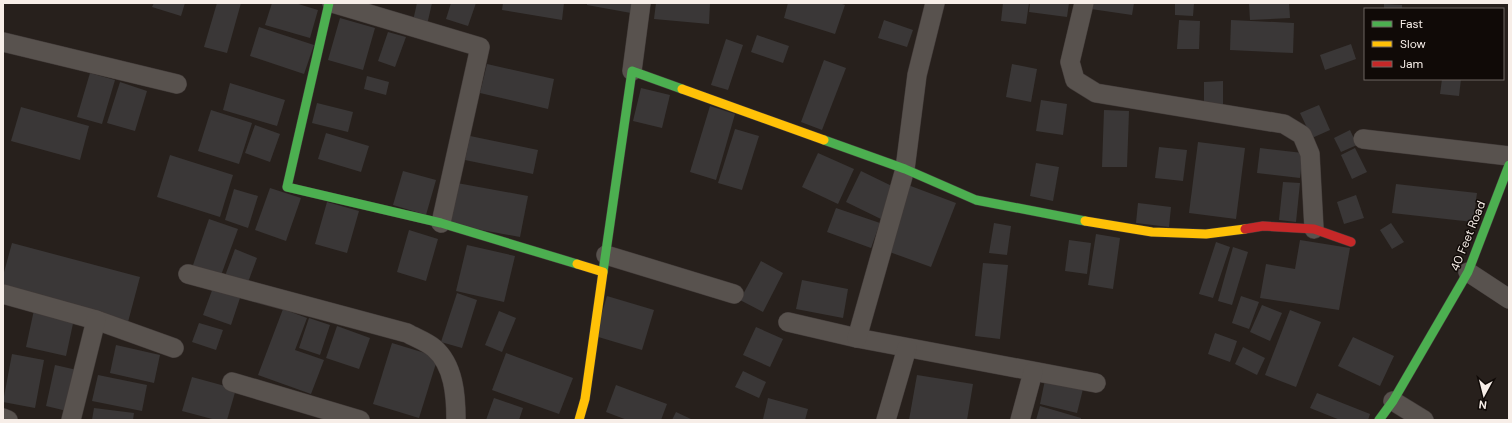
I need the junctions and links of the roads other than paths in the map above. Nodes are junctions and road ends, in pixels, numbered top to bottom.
1 (330, 3) edge
2 (641, 3) edge
3 (935, 3) edge
4 (1084, 3) edge
5 (3, 42) edge
6 (632, 71) junction
7 (178, 84) dead end
8 (1363, 139) dead end
9 (1509, 156) edge
10 (1509, 165) edge
11 (905, 169) junction
12 (441, 223) junction
13 (1314, 229) junction
14 (1351, 242) dead end
15 (605, 263) junction
16 (1468, 272) junction
17 (188, 274) dead end
18 (3, 294) edge
19 (734, 294) dead end
20 (1509, 299) edge
21 (96, 320) junction
22 (788, 322) dead end
23 (857, 338) junction
24 (174, 348) dead end
25 (907, 348) junction
26 (1033, 372) junction
27 (232, 382) dead end
28 (1096, 383) dead end
29 (1393, 401) junction
30 (3, 418) edge
31 (8, 420) edge
32 (71, 420) edge
33 (360, 420) edge
34 (456, 420) edge
35 (579, 420) edge
36 (886, 420) edge
37 (1020, 420) edge
38 (1379, 420) edge
39 (1424, 420) edge

1 - 12 street
1 - 12 street
2 - 6 street
3 - 11 street
4 - 13 street
5 - 7 street
6 - 11 street
6 - 15 street
8 - 9 street
10 - 16 street, 40 Feet Road
11 - 13 street
11 - 23 street
12 - 15 street
13 - 14 street
15 - 19 street
15 - 35 street
16 - 20 street
16 - 29 street, 40 Feet Road
17 - 34 street
18 - 21 street
21 - 24 street
21 - 32 street
22 - 23 street
23 - 25 street
25 - 26 street
25 - 36 street
26 - 28 street
26 - 37 street
27 - 33 street
29 - 38 street, 40 Feet Road
29 - 39 street
30 - 31 street

